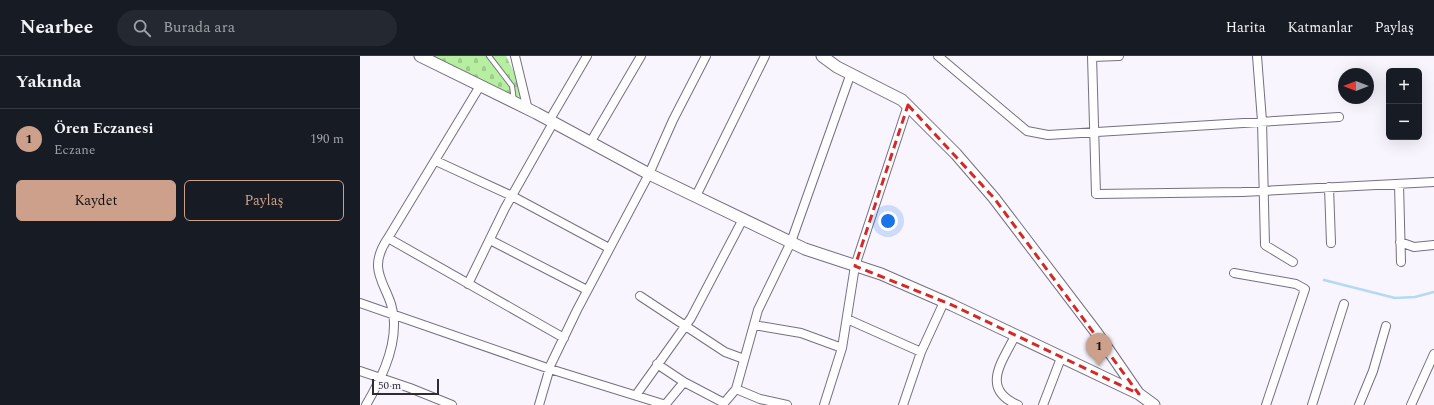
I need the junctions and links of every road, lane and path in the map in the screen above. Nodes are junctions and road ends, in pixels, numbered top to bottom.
1 (420, 56) edge
2 (489, 56) edge
3 (515, 56) edge
4 (587, 56) edge
5 (641, 56) edge
6 (706, 56) edge
7 (765, 56) edge
8 (822, 56) edge
9 (938, 56) edge
10 (1119, 56) edge
11 (1257, 56) edge
12 (1092, 57) edge
13 (851, 73) junction
14 (480, 86) junction
15 (514, 103) junction
16 (908, 105) junction
17 (528, 110) junction
18 (1339, 117) dead end
19 (1262, 121) junction
20 (551, 122) junction
21 (1094, 132) junction
22 (590, 143) junction
23 (436, 162) junction
24 (649, 174) junction
25 (1434, 182) edge
26 (1399, 184) junction
27 (1330, 187) junction
28 (1263, 190) junction
29 (512, 196) junction
30 (696, 196) junction
31 (743, 219) junction
32 (388, 238) junction
33 (490, 240) junction
34 (791, 242) junction
35 (1331, 242) dead end
36 (1400, 242) junction
37 (1434, 246) edge
38 (609, 248) junction
39 (1293, 262) dead end
40 (1401, 262) dead end
41 (855, 266) junction
42 (1234, 273) dead end
43 (468, 284) junction
44 (587, 290) junction
45 (640, 296) dead end
46 (944, 302) junction
47 (360, 303) edge
48 (1344, 304) dead end
49 (394, 316) junction
50 (847, 319) junction
51 (685, 325) junction
52 (754, 325) junction
53 (1386, 326) dead end
54 (1015, 336) junction
55 (564, 338) junction
56 (842, 348) junction
57 (921, 352) junction
58 (1434, 354) edge
59 (744, 358) junction
60 (1061, 358) junction
61 (657, 364) junction
62 (550, 369) junction
63 (360, 371) edge
64 (382, 378) junction
65 (684, 382) junction
66 (736, 389) junction
67 (1139, 394) junction
68 (636, 395) junction
69 (366, 405) edge
70 (452, 405) edge
71 (539, 405) edge
72 (666, 405) edge
73 (787, 405) edge
74 (824, 405) edge
75 (903, 405) edge
76 (1018, 405) edge
77 (1043, 405) edge
78 (1154, 405) edge
79 (1266, 405) edge
80 (1312, 405) edge
81 (1359, 405) edge
82 (1411, 405) edge

1 - 14 street
2 - 15 lane
3 - 17 street
4 - 20 street
5 - 22 street
6 - 24 street
7 - 30 street
8 - 13 street
9 - 21 street
10 - 12 street
11 - 19 street
12 - 21 street
13 - 16 street
13 - 34 street
14 - 15 street
14 - 23 street
15 - 17 street
16 - 41 street
16 - 67 street
17 - 20 street
18 - 19 street
19 - 21 street
19 - 28 street
20 - 22 street
20 - 29 street
21 - 28 street
22 - 24 street
23 - 29 street
23 - 32 street
24 - 30 street
24 - 38 street
25 - 26 street
26 - 27 street
26 - 36 street
27 - 28 street
27 - 35 street
28 - 39 street
29 - 33 street
29 - 38 street
30 - 31 street
31 - 34 street
31 - 51 street
32 - 43 street
32 - 49 street
33 - 43 street
33 - 44 street
34 - 41 street
34 - 52 street
36 - 37 street
36 - 40 street
38 - 44 street
41 - 46 street
41 - 50 street
42 - 79 street
43 - 55 street
44 - 55 street
45 - 51 street
46 - 54 street
46 - 57 street
47 - 49 street
48 - 80 street
49 - 62 street
49 - 64 street
50 - 56 street
50 - 57 street
51 - 59 street
51 - 61 street
52 - 56 street
52 - 59 street
53 - 81 street
54 - 60 street
54 - 76 street
55 - 62 street
56 - 74 street
57 - 75 street
58 - 82 street
59 - 66 street
60 - 67 street
60 - 77 street
61 - 65 street
61 - 68 street
62 - 68 street
62 - 71 street
63 - 64 street
64 - 69 street
64 - 70 street
65 - 66 street
65 - 72 street
66 - 73 street
67 - 78 street
68 - 72 street

